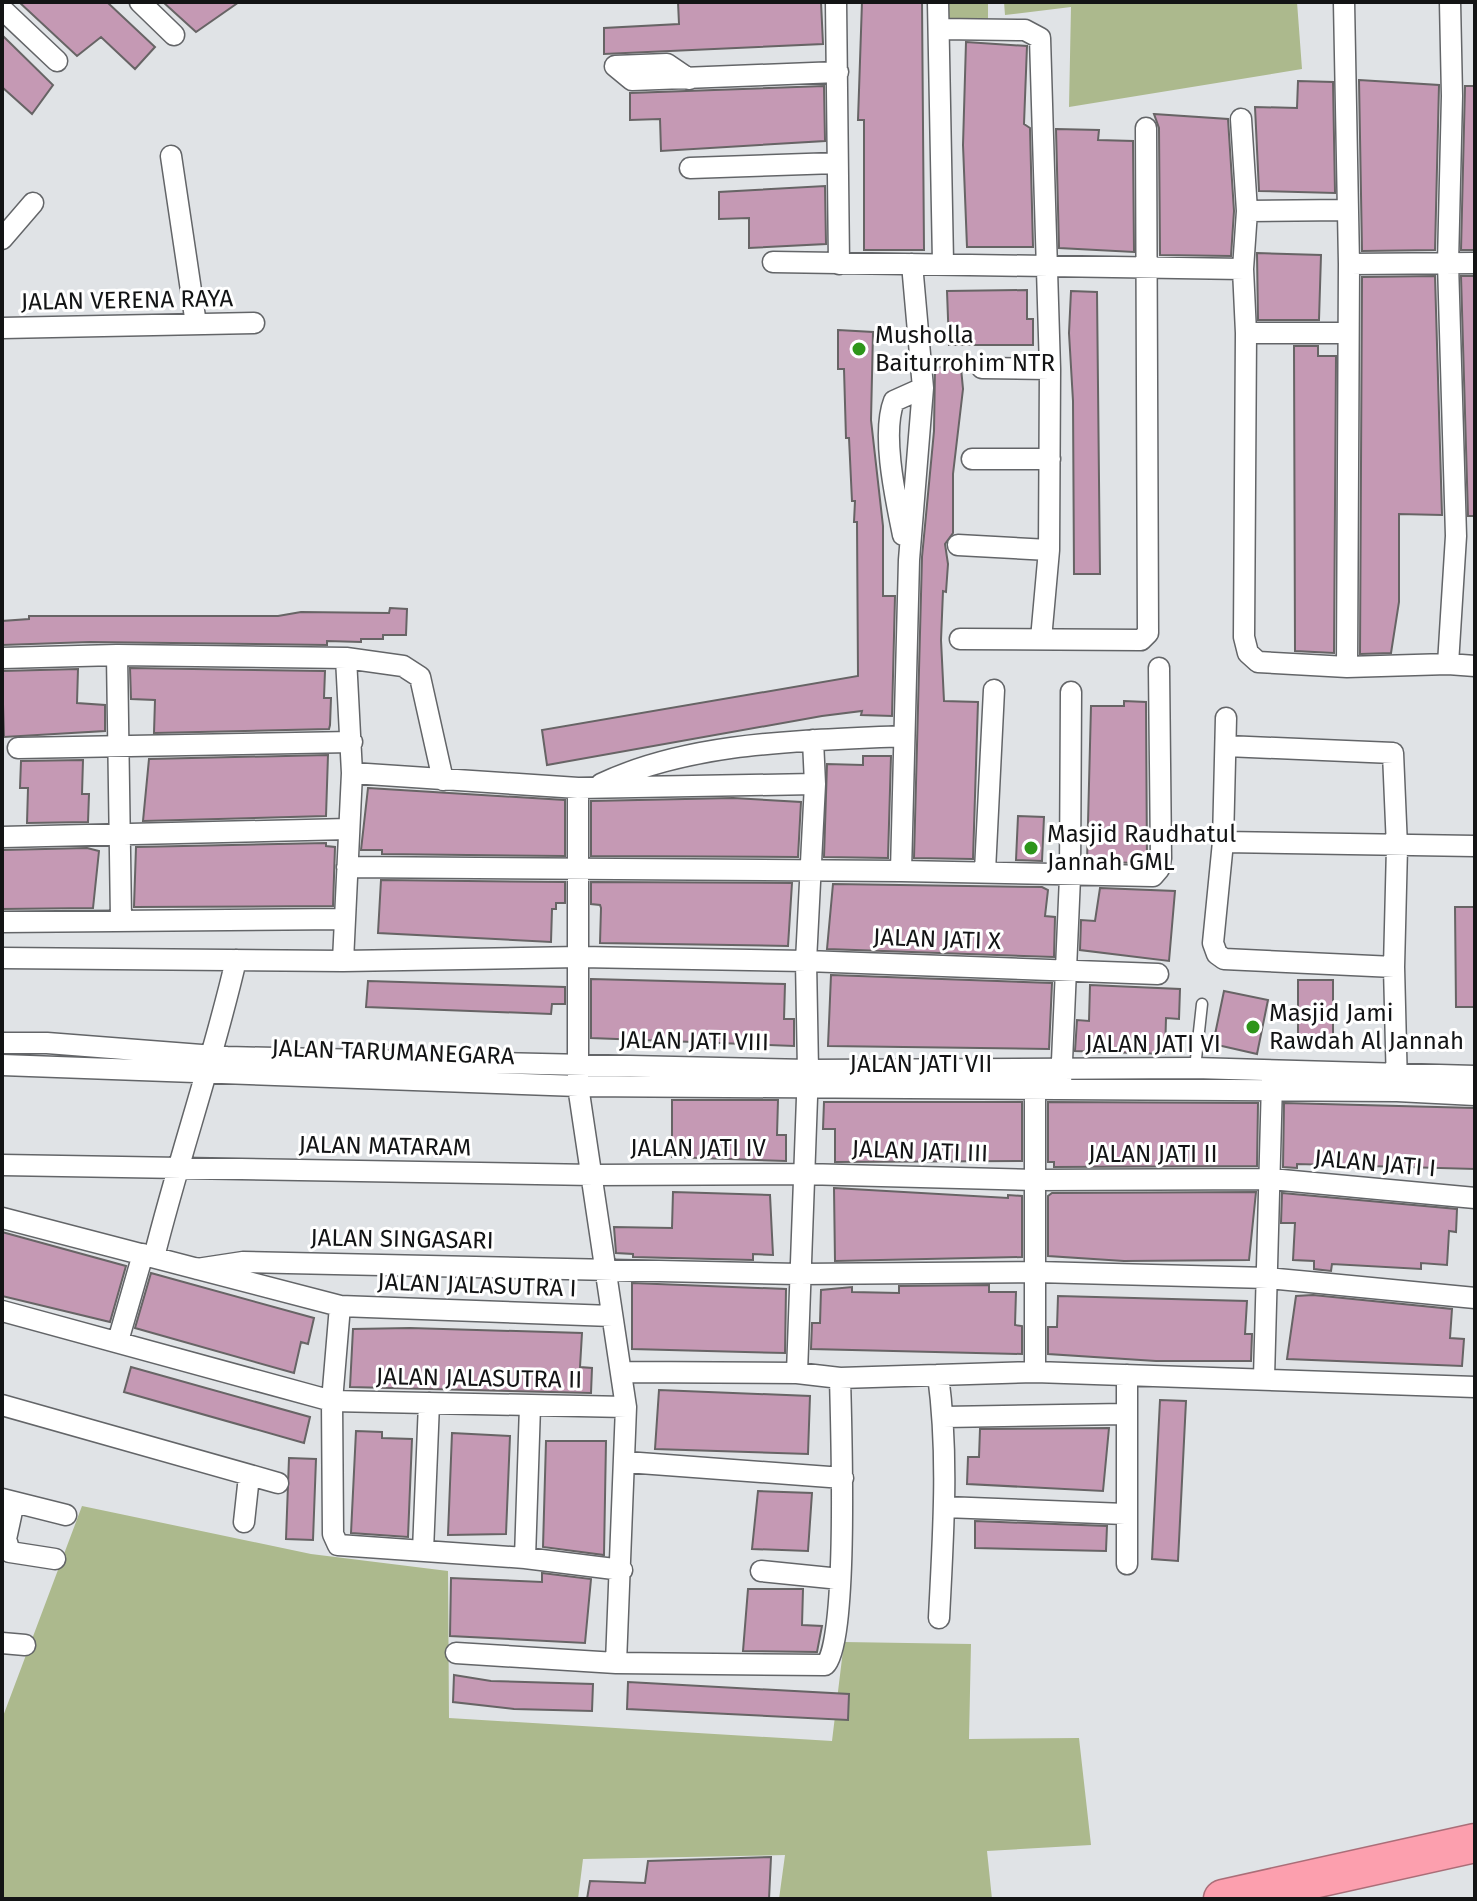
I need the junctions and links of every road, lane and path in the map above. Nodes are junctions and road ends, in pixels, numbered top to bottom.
1 (140, 2) edge
2 (836, 2) edge
3 (938, 2) edge
4 (1344, 2) edge
5 (1450, 2) edge
6 (2, 9) edge
7 (940, 29) junction
8 (174, 35) dead end
9 (57, 61) dead end
10 (838, 72) junction
11 (689, 79) dead end
12 (1241, 119) dead end
13 (1146, 128) dead end
14 (171, 156) dead end
15 (836, 163) junction
16 (690, 168) dead end
17 (33, 203) dead end
18 (1346, 210) junction
19 (1247, 211) junction
20 (2, 239) edge
21 (773, 262) dead end
22 (943, 262) junction
23 (1448, 263) junction
24 (1475, 263) edge
25 (839, 264) junction
26 (912, 264) junction
27 (1047, 264) junction
28 (1349, 264) junction
29 (1148, 265) junction
30 (1243, 269) junction
31 (254, 323) dead end
32 (196, 324) junction
33 (2, 328) edge
34 (1246, 333) junction
35 (1348, 333) junction
36 (982, 368) dead end
37 (1050, 369) junction
38 (923, 388) junction
39 (972, 459) dead end
40 (1050, 459) junction
41 (1465, 536) edge
42 (958, 545) dead end
43 (1049, 550) junction
44 (909, 560) junction
45 (960, 639) dead end
46 (1041, 639) junction
47 (117, 655) junction
48 (2, 658) edge
49 (346, 658) junction
50 (1448, 664) junction
51 (1475, 666) edge
52 (1347, 667) junction
53 (1159, 668) dead end
54 (994, 690) dead end
55 (1071, 692) dead end
56 (1226, 718) dead end
57 (903, 736) junction
58 (813, 740) junction
59 (352, 742) junction
60 (119, 744) junction
61 (1226, 746) junction
62 (18, 748) dead end
63 (352, 773) junction
64 (443, 780) junction
65 (815, 784) junction
66 (586, 788) junction
67 (348, 829) junction
68 (122, 834) junction
69 (2, 837) edge
70 (1223, 842) junction
71 (1475, 846) edge
72 (1397, 847) junction
73 (347, 867) junction
74 (578, 867) junction
75 (812, 871) junction
76 (901, 871) junction
77 (985, 871) junction
78 (1070, 877) junction
79 (121, 919) junction
80 (345, 919) junction
81 (2, 922) edge
82 (580, 957) junction
83 (2, 958) edge
84 (236, 960) junction
85 (343, 961) junction
86 (806, 961) junction
87 (1394, 967) junction
88 (1066, 968) junction
89 (1158, 974) dead end
90 (1202, 1004) dead end
91 (2, 1043) edge
92 (209, 1064) junction
93 (2, 1065) edge
94 (578, 1065) junction
95 (1195, 1068) junction
96 (1035, 1069) junction
97 (1273, 1070) junction
98 (1475, 1076) edge
99 (808, 1079) junction
100 (1061, 1081) junction
101 (1397, 1083) junction
102 (578, 1086) junction
103 (1035, 1091) junction
104 (1272, 1092) junction
105 (1475, 1095) edge
106 (2, 1165) edge
107 (176, 1169) junction
108 (803, 1174) junction
109 (593, 1175) junction
110 (1271, 1179) junction
111 (1036, 1180) junction
112 (1475, 1198) edge
113 (2, 1218) edge
114 (148, 1256) junction
115 (197, 1269) junction
116 (605, 1271) junction
117 (1036, 1272) junction
118 (799, 1274) junction
119 (1268, 1278) junction
120 (1475, 1298) edge
121 (340, 1306) junction
122 (2, 1311) edge
123 (612, 1316) junction
124 (118, 1341) junction
125 (623, 1372) junction
126 (1035, 1372) junction
127 (797, 1373) junction
128 (938, 1375) junction
129 (1127, 1375) junction
130 (840, 1378) junction
131 (1264, 1378) junction
132 (1475, 1387) edge
133 (332, 1401) junction
134 (429, 1403) junction
135 (2, 1405) edge
136 (530, 1406) junction
137 (626, 1407) junction
138 (1125, 1414) junction
139 (944, 1417) junction
140 (626, 1462) junction
141 (249, 1476) junction
142 (843, 1478) junction
143 (278, 1483) dead end
144 (8, 1500) edge
145 (944, 1507) junction
146 (1125, 1514) junction
147 (66, 1515) dead end
148 (244, 1522) dead end
149 (423, 1551) junction
150 (525, 1558) junction
151 (55, 1559) dead end
152 (1127, 1564) dead end
153 (622, 1570) junction
154 (761, 1571) dead end
155 (840, 1579) junction
156 (939, 1618) dead end
157 (2, 1643) edge
158 (25, 1645) dead end
159 (456, 1653) dead end
160 (616, 1663) junction
161 (1475, 1843) edge
162 (1475, 1867) edge
163 (1223, 1899) edge
164 (1324, 1899) edge

1 - 8 street
2 - 10 street
3 - 7 street
4 - 18 street
5 - 23 street
6 - 9 street
7 - 22 street
7 - 27 street
10 - 11 street
10 - 15 street
12 - 19 street
13 - 29 street
14 - 32 street
15 - 16 street
15 - 25 street
17 - 20 street
18 - 19 street
18 - 28 street
19 - 30 street
21 - 25 street
22 - 26 street
22 - 27 street
23 - 24 street
23 - 28 street
23 - 41 street
25 - 26 street
26 - 38 street
27 - 29 street
27 - 37 street
28 - 35 street
29 - 30 street
29 - 46 street
30 - 34 street
31 - 32 street, JALAN VERENA RAYA
32 - 33 street, JALAN VERENA RAYA
34 - 35 street
34 - 52 street
35 - 52 street
36 - 37 street
37 - 40 street
38 - 44 street
38 - 44 street
39 - 40 street
40 - 43 street
41 - 50 street
42 - 43 street
43 - 46 street
44 - 57 street
45 - 46 street
47 - 48 street
47 - 49 street
47 - 60 street
49 - 59 street
49 - 64 street
50 - 51 street
50 - 52 street
53 - 78 street
54 - 77 street
55 - 78 street
56 - 61 street
57 - 58 street
57 - 76 street
58 - 65 street
58 - 66 street
59 - 60 street
59 - 63 street
60 - 62 street
60 - 68 street
61 - 70 street
61 - 72 street
63 - 64 street
63 - 67 street
64 - 66 street
65 - 66 street
65 - 75 street
66 - 74 street
67 - 68 street
67 - 73 street
68 - 69 street
68 - 79 street
70 - 72 street
70 - 87 street
71 - 72 street
72 - 87 street
73 - 74 street
73 - 80 street
74 - 75 street
74 - 82 street
75 - 76 street
75 - 86 street
76 - 77 street
77 - 78 street
78 - 88 street
79 - 80 street
79 - 81 street
80 - 85 street
82 - 85 street, JALAN JATI X
82 - 86 street, JALAN JATI X
82 - 94 street
83 - 84 street, JALAN JATI X
84 - 85 street, JALAN JATI X
84 - 92 street
86 - 88 street, JALAN JATI X
86 - 99 street
87 - 101 street
88 - 89 street, JALAN JATI X
88 - 100 street
90 - 95 lane
91 - 92 street
92 - 93 street
92 - 94 street, JALAN TARUMANEGARA
92 - 102 street, JALAN TARUMANEGARA
92 - 107 street
94 - 99 street, JALAN JATI VIII
94 - 102 street
95 - 97 street, JALAN JATI VI
95 - 100 street, JALAN JATI VI
96 - 99 street, JALAN JATI VII
96 - 100 street, JALAN JATI VI
96 - 103 street
97 - 101 street, JALAN JATI VI
97 - 104 street
98 - 101 street
99 - 102 street, JALAN JATI VIII
99 - 103 street, JALAN JATI VII
99 - 108 street
100 - 103 street, JALAN JATI VI
100 - 104 street, JALAN JATI VI
101 - 104 street, JALAN JATI VI
101 - 105 street
102 - 109 street
103 - 111 street
104 - 110 street
106 - 107 street, JALAN MATARAM
107 - 109 street, JALAN MATARAM
107 - 114 street
108 - 109 street, JALAN JATI IV
108 - 111 street, JALAN JATI III
108 - 118 street
109 - 116 street
110 - 111 street, JALAN JATI II
110 - 112 street, JALAN JATI I
110 - 119 street
111 - 117 street
113 - 114 street, JALAN JALASUTRA I
114 - 115 street, JALAN JALASUTRA I
114 - 124 street
115 - 116 street, JALAN SINGASARI
115 - 121 street, JALAN JALASUTRA I
116 - 118 street, JALAN SINGASARI
116 - 123 street
117 - 118 street, JALAN SINGASARI
117 - 119 street, JALAN SINGASARI
117 - 126 street
118 - 127 street
119 - 120 street, JALAN SINGASARI
119 - 131 street
121 - 123 street, JALAN JALASUTRA I
121 - 133 street
122 - 124 street, JALAN JALASUTRA II
123 - 125 street
124 - 133 street, JALAN JALASUTRA II
125 - 127 street
125 - 137 street
126 - 128 street
126 - 129 street
127 - 130 street
128 - 130 street
128 - 139 street
129 - 131 street
129 - 138 street
130 - 142 street
131 - 132 street
133 - 134 street, JALAN JALASUTRA II
133 - 149 street
134 - 136 street, JALAN JALASUTRA II
134 - 149 street
135 - 141 street
136 - 137 street, JALAN JALASUTRA II
136 - 150 street
137 - 140 street
138 - 139 street
138 - 146 street
139 - 145 street
140 - 142 street
140 - 153 street
141 - 143 street
141 - 148 street
142 - 155 street
144 - 147 street
144 - 151 street
145 - 146 street
145 - 156 street
146 - 152 street
149 - 150 street
150 - 153 street
153 - 160 street
154 - 155 street
155 - 160 street
157 - 158 street
159 - 160 street
161 - 163 highway
162 - 164 highway

